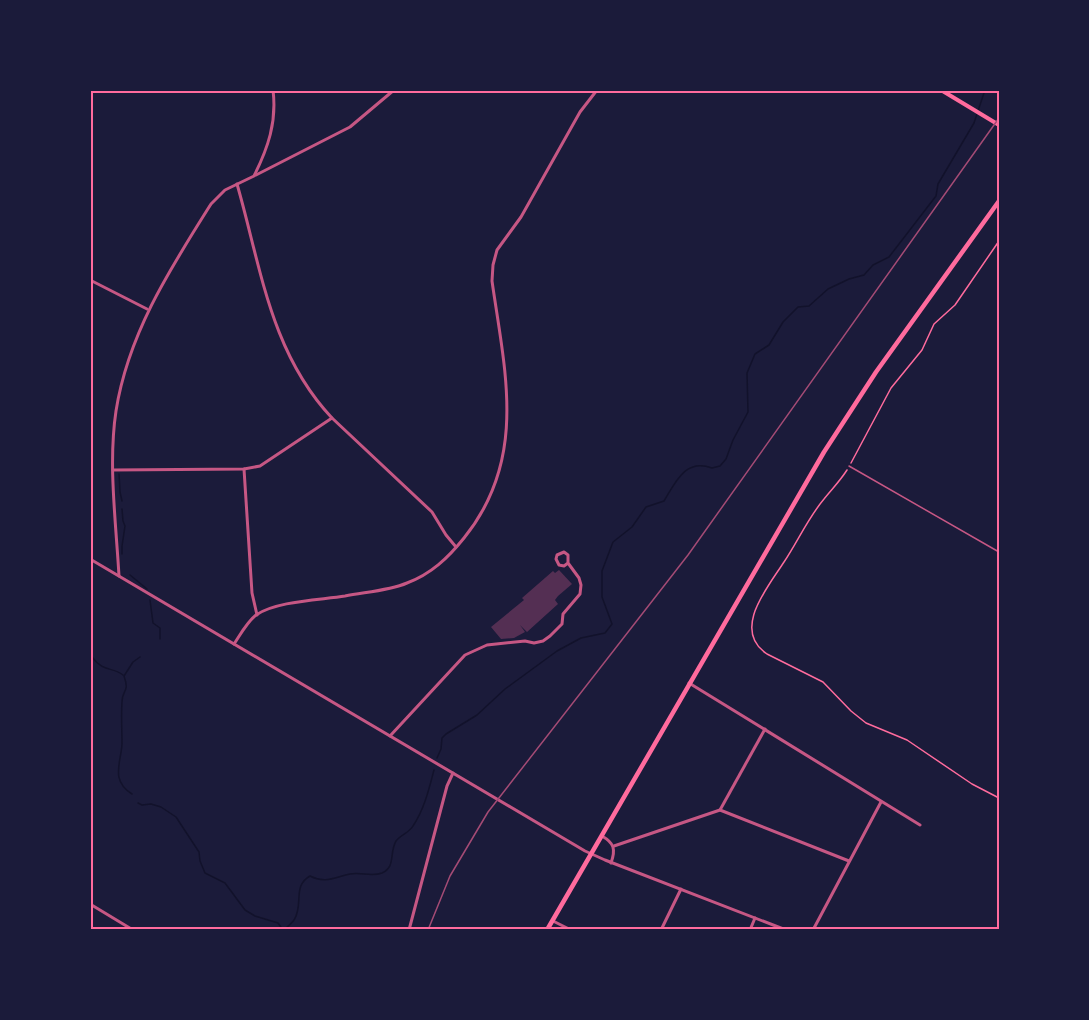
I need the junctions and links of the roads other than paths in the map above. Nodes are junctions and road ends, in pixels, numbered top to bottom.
1 (273, 90) edge
2 (393, 90) edge
3 (597, 90) edge
4 (943, 91) edge
5 (999, 125) edge
6 (254, 176) junction
7 (237, 184) junction
8 (999, 201) edge
9 (90, 280) edge
10 (148, 310) junction
11 (332, 418) junction
12 (849, 466) road end
13 (244, 469) junction
14 (113, 470) junction
15 (457, 547) junction
16 (999, 552) edge
17 (90, 559) edge
18 (568, 563) junction
19 (118, 576) junction
20 (256, 615) junction
21 (234, 644) junction
22 (689, 683) junction
23 (765, 729) junction
24 (390, 736) junction
25 (453, 773) junction
26 (881, 802) junction
27 (720, 810) junction
28 (920, 825) dead end
29 (602, 836) junction
30 (614, 846) junction
31 (591, 854) junction
32 (849, 861) junction
33 (611, 863) junction
34 (681, 889) junction
35 (90, 904) edge
36 (755, 918) junction
37 (552, 920) junction
38 (133, 930) edge
39 (409, 930) edge
40 (547, 930) edge
41 (571, 930) edge
42 (661, 930) edge
43 (750, 930) edge
44 (786, 930) edge
45 (813, 930) edge

1 - 6 street
2 - 6 street
3 - 15 street
4 - 5 main road
6 - 7 street
7 - 10 street
7 - 11 street
8 - 22 main road
9 - 10 street
10 - 14 street
11 - 13 street
11 - 15 street
12 - 16 lane
13 - 14 street
13 - 20 street
14 - 19 street
15 - 20 street
17 - 19 street
18 - 18 street
18 - 24 street
19 - 21 street
20 - 21 street
21 - 24 street
22 - 23 street
22 - 29 main road
23 - 26 street
23 - 27 street
24 - 25 street
25 - 31 street
25 - 39 street
26 - 28 street
26 - 32 street
27 - 30 street
27 - 32 street
29 - 30 street
29 - 31 main road
30 - 33 street
31 - 33 street
31 - 37 main road
32 - 45 street
33 - 34 street
34 - 36 street
34 - 42 street
35 - 38 street
36 - 43 street
36 - 44 street
37 - 40 main road
37 - 41 street

